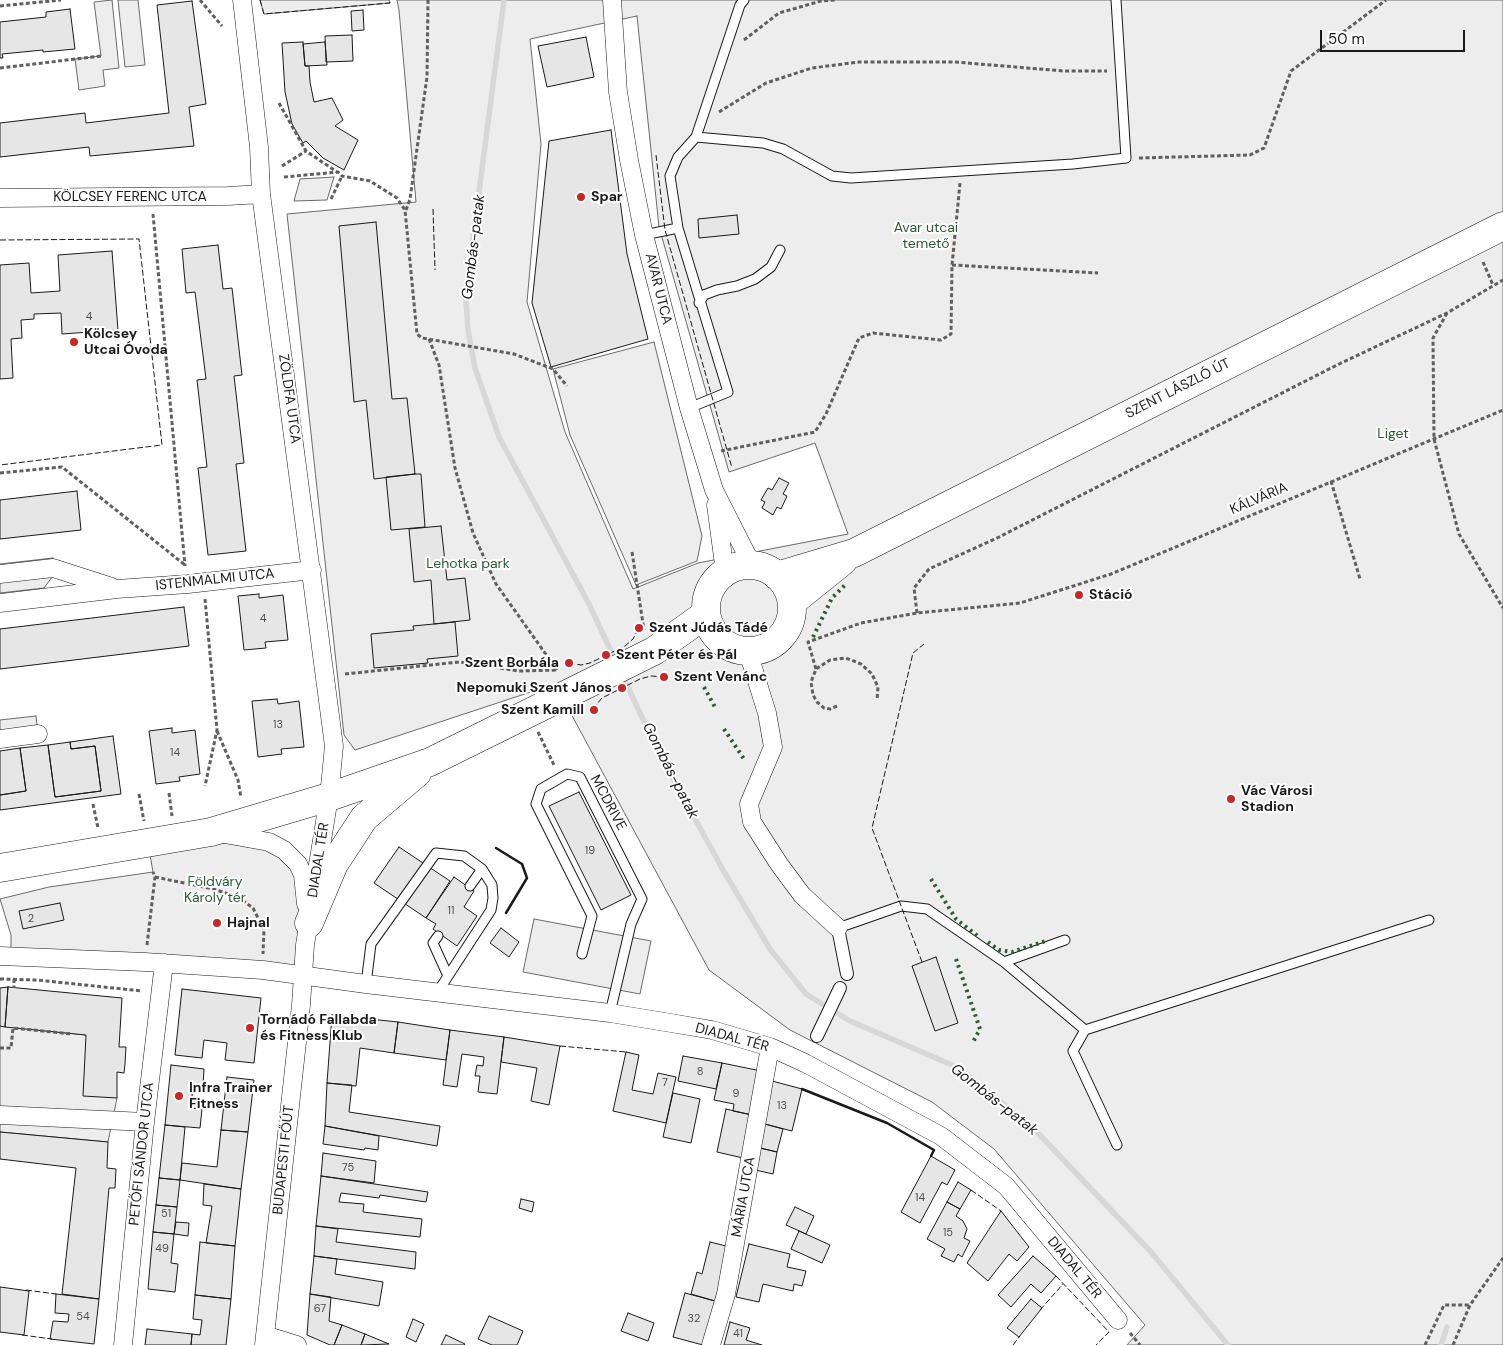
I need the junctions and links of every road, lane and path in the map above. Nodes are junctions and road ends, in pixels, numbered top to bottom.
1 (61, 0) edge
2 (200, 0) edge
3 (242, 0) edge
4 (428, 0) edge
5 (612, 0) edge
6 (744, 0) edge
7 (836, 0) edge
8 (1116, 0) edge
9 (1386, 0) edge
10 (25, 2) edge
11 (0, 6) edge
12 (222, 26) dead end
13 (725, 53) junction
14 (101, 56) dead end
15 (0, 68) edge
16 (1120, 71) junction
17 (278, 103) dead end
18 (701, 122) junction
19 (696, 137) junction
20 (306, 151) junction
21 (1126, 158) junction
22 (282, 166) dead end
23 (961, 171) junction
24 (338, 172) junction
25 (342, 176) junction
26 (284, 177) dead end
27 (261, 194) junction
28 (151, 197) junction
29 (0, 198) edge
30 (331, 199) dead end
31 (405, 210) junction
32 (1503, 226) edge
33 (678, 228) junction
34 (644, 235) junction
35 (780, 250) dead end
36 (952, 265) junction
37 (1098, 274) dead end
38 (1503, 280) edge
39 (699, 303) junction
40 (1447, 313) junction
41 (429, 339) junction
42 (567, 386) dead end
43 (689, 408) junction
44 (1503, 410) edge
45 (1434, 439) junction
46 (703, 454) junction
47 (0, 473) edge
48 (1331, 481) junction
49 (714, 490) junction
50 (632, 552) dead end
51 (854, 553) junction
52 (185, 565) junction
53 (752, 565) junction
54 (312, 570) junction
55 (726, 572) junction
56 (0, 574) edge
57 (777, 576) junction
58 (1360, 579) dead end
59 (188, 584) junction
60 (117, 589) junction
61 (205, 596) dead end
62 (792, 602) junction
63 (0, 603) edge
64 (1503, 608) edge
65 (917, 613) junction
66 (706, 614) junction
67 (720, 641) junction
68 (647, 643) junction
69 (748, 652) junction
70 (816, 669) junction
71 (345, 674) dead end
72 (877, 700) dead end
73 (837, 706) dead end
74 (217, 730) junction
75 (538, 732) dead end
76 (38, 734) dead end
77 (0, 738) edge
78 (430, 762) junction
79 (561, 778) junction
80 (205, 786) dead end
81 (169, 793) dead end
82 (139, 794) dead end
83 (329, 797) junction
84 (241, 798) dead end
85 (93, 804) dead end
86 (172, 817) dead end
87 (144, 824) dead end
88 (211, 832) junction
89 (100, 833) dead end
90 (0, 868) edge
91 (482, 869) junction
92 (153, 872) dead end
93 (154, 876) junction
94 (470, 886) dead end
95 (1429, 920) dead end
96 (308, 923) junction
97 (838, 928) junction
98 (438, 936) dead end
99 (1065, 940) dead end
100 (582, 954) dead end
101 (0, 956) edge
102 (145, 962) junction
103 (1004, 962) junction
104 (164, 963) junction
105 (263, 970) junction
106 (847, 974) dead end
107 (302, 976) junction
108 (448, 976) junction
109 (0, 979) edge
110 (366, 984) junction
111 (840, 988) dead end
112 (437, 993) junction
113 (610, 1014) junction
114 (1085, 1030) junction
115 (72, 1034) dead end
116 (817, 1036) dead end
117 (770, 1047) junction
118 (0, 1048) edge
119 (0, 1115) edge
120 (145, 1122) junction
121 (1116, 1145) dead end
122 (1503, 1258) edge
123 (1470, 1305) junction
124 (1118, 1320) dead end
125 (265, 1340) edge
126 (123, 1345) edge
127 (297, 1345) edge
128 (711, 1345) edge
129 (1425, 1345) edge
130 (1453, 1345) edge

1 - 10 path
2 - 12 path
3 - 27 street, ZÖLDFA UTCA
4 - 31 path
5 - 34 street, AVAR UTCA
6 - 13 lane
7 - 13 path
8 - 16 lane
9 - 21 path
10 - 11 path
13 - 18 lane
14 - 15 path
16 - 18 path
16 - 21 lane
17 - 20 path
18 - 19 lane
19 - 23 lane
19 - 33 lane
20 - 22 path
20 - 24 path
21 - 23 lane
23 - 36 path
24 - 25 path
24 - 26 path
25 - 30 path
25 - 31 path
27 - 28 street, KÖLCSEY FERENC UTCA
27 - 54 street, ZÖLDFA UTCA
28 - 29 street, KÖLCSEY FERENC UTCA
28 - 52 path
31 - 41 path
32 - 51 main road, SZENT LÁSZLÓ ÚT
33 - 34 lane
33 - 39 lane
34 - 43 street, AVAR UTCA
35 - 39 lane
36 - 37 path
36 - 46 path
38 - 40 path
39 - 43 lane
40 - 45 path
40 - 65 path
41 - 42 path
41 - 71 path
43 - 46 street, AVAR UTCA
44 - 45 path, KÁLVÁRIA
45 - 48 path, KÁLVÁRIA
45 - 64 path
46 - 49 street, AVAR UTCA
47 - 52 path
48 - 58 path
48 - 65 path, KÁLVÁRIA
49 - 53 street, AVAR UTCA
49 - 55 street
50 - 68 path
51 - 57 main road
51 - 62 main road
52 - 59 path
53 - 55 main road
53 - 57 main road
54 - 59 street, ISTENMALMI UTCA
54 - 83 street, ZÖLDFA UTCA
55 - 66 main road
56 - 60 street, ISTENMALMI UTCA
57 - 62 main road
59 - 60 street, ISTENMALMI UTCA
60 - 63 street, ISTENMALMI UTCA
61 - 74 path
62 - 69 main road
65 - 70 path, KÁLVÁRIA
66 - 67 main road
66 - 68 main road
67 - 68 main road
67 - 69 main road
68 - 78 main road
69 - 97 street
70 - 72 path
70 - 73 path
74 - 80 path
74 - 84 path
75 - 79 path
76 - 77 street
78 - 83 main road
78 - 96 main road
79 - 100 lane
79 - 113 lane, MCDRIVE
81 - 86 path
82 - 87 path
83 - 88 main road
83 - 96 street, DIADAL TÉR
85 - 89 path
88 - 90 main road
88 - 96 street, DIADAL TÉR
91 - 94 lane
91 - 108 lane
91 - 110 lane
92 - 93 path
93 - 102 path
93 - 105 path
95 - 114 lane
96 - 107 street, DIADAL TÉR
97 - 103 lane
97 - 106 street
98 - 108 lane
99 - 103 lane
101 - 102 street
102 - 104 street
102 - 109 path
103 - 114 lane
104 - 105 street
104 - 120 street, PETŐFI SÁNDOR UTCA
105 - 107 street
107 - 110 street, DIADAL TÉR
107 - 125 street, BUDAPESTI FŐÚT
108 - 112 lane
110 - 112 street, DIADAL TÉR
111 - 116 street
112 - 113 street, DIADAL TÉR
113 - 117 street, DIADAL TÉR
114 - 121 lane
115 - 118 path
117 - 124 street, DIADAL TÉR
117 - 128 street, MÁRIA UTCA
119 - 120 street
120 - 126 street, PETŐFI SÁNDOR UTCA
122 - 123 path
123 - 129 path
123 - 130 path
125 - 127 street

